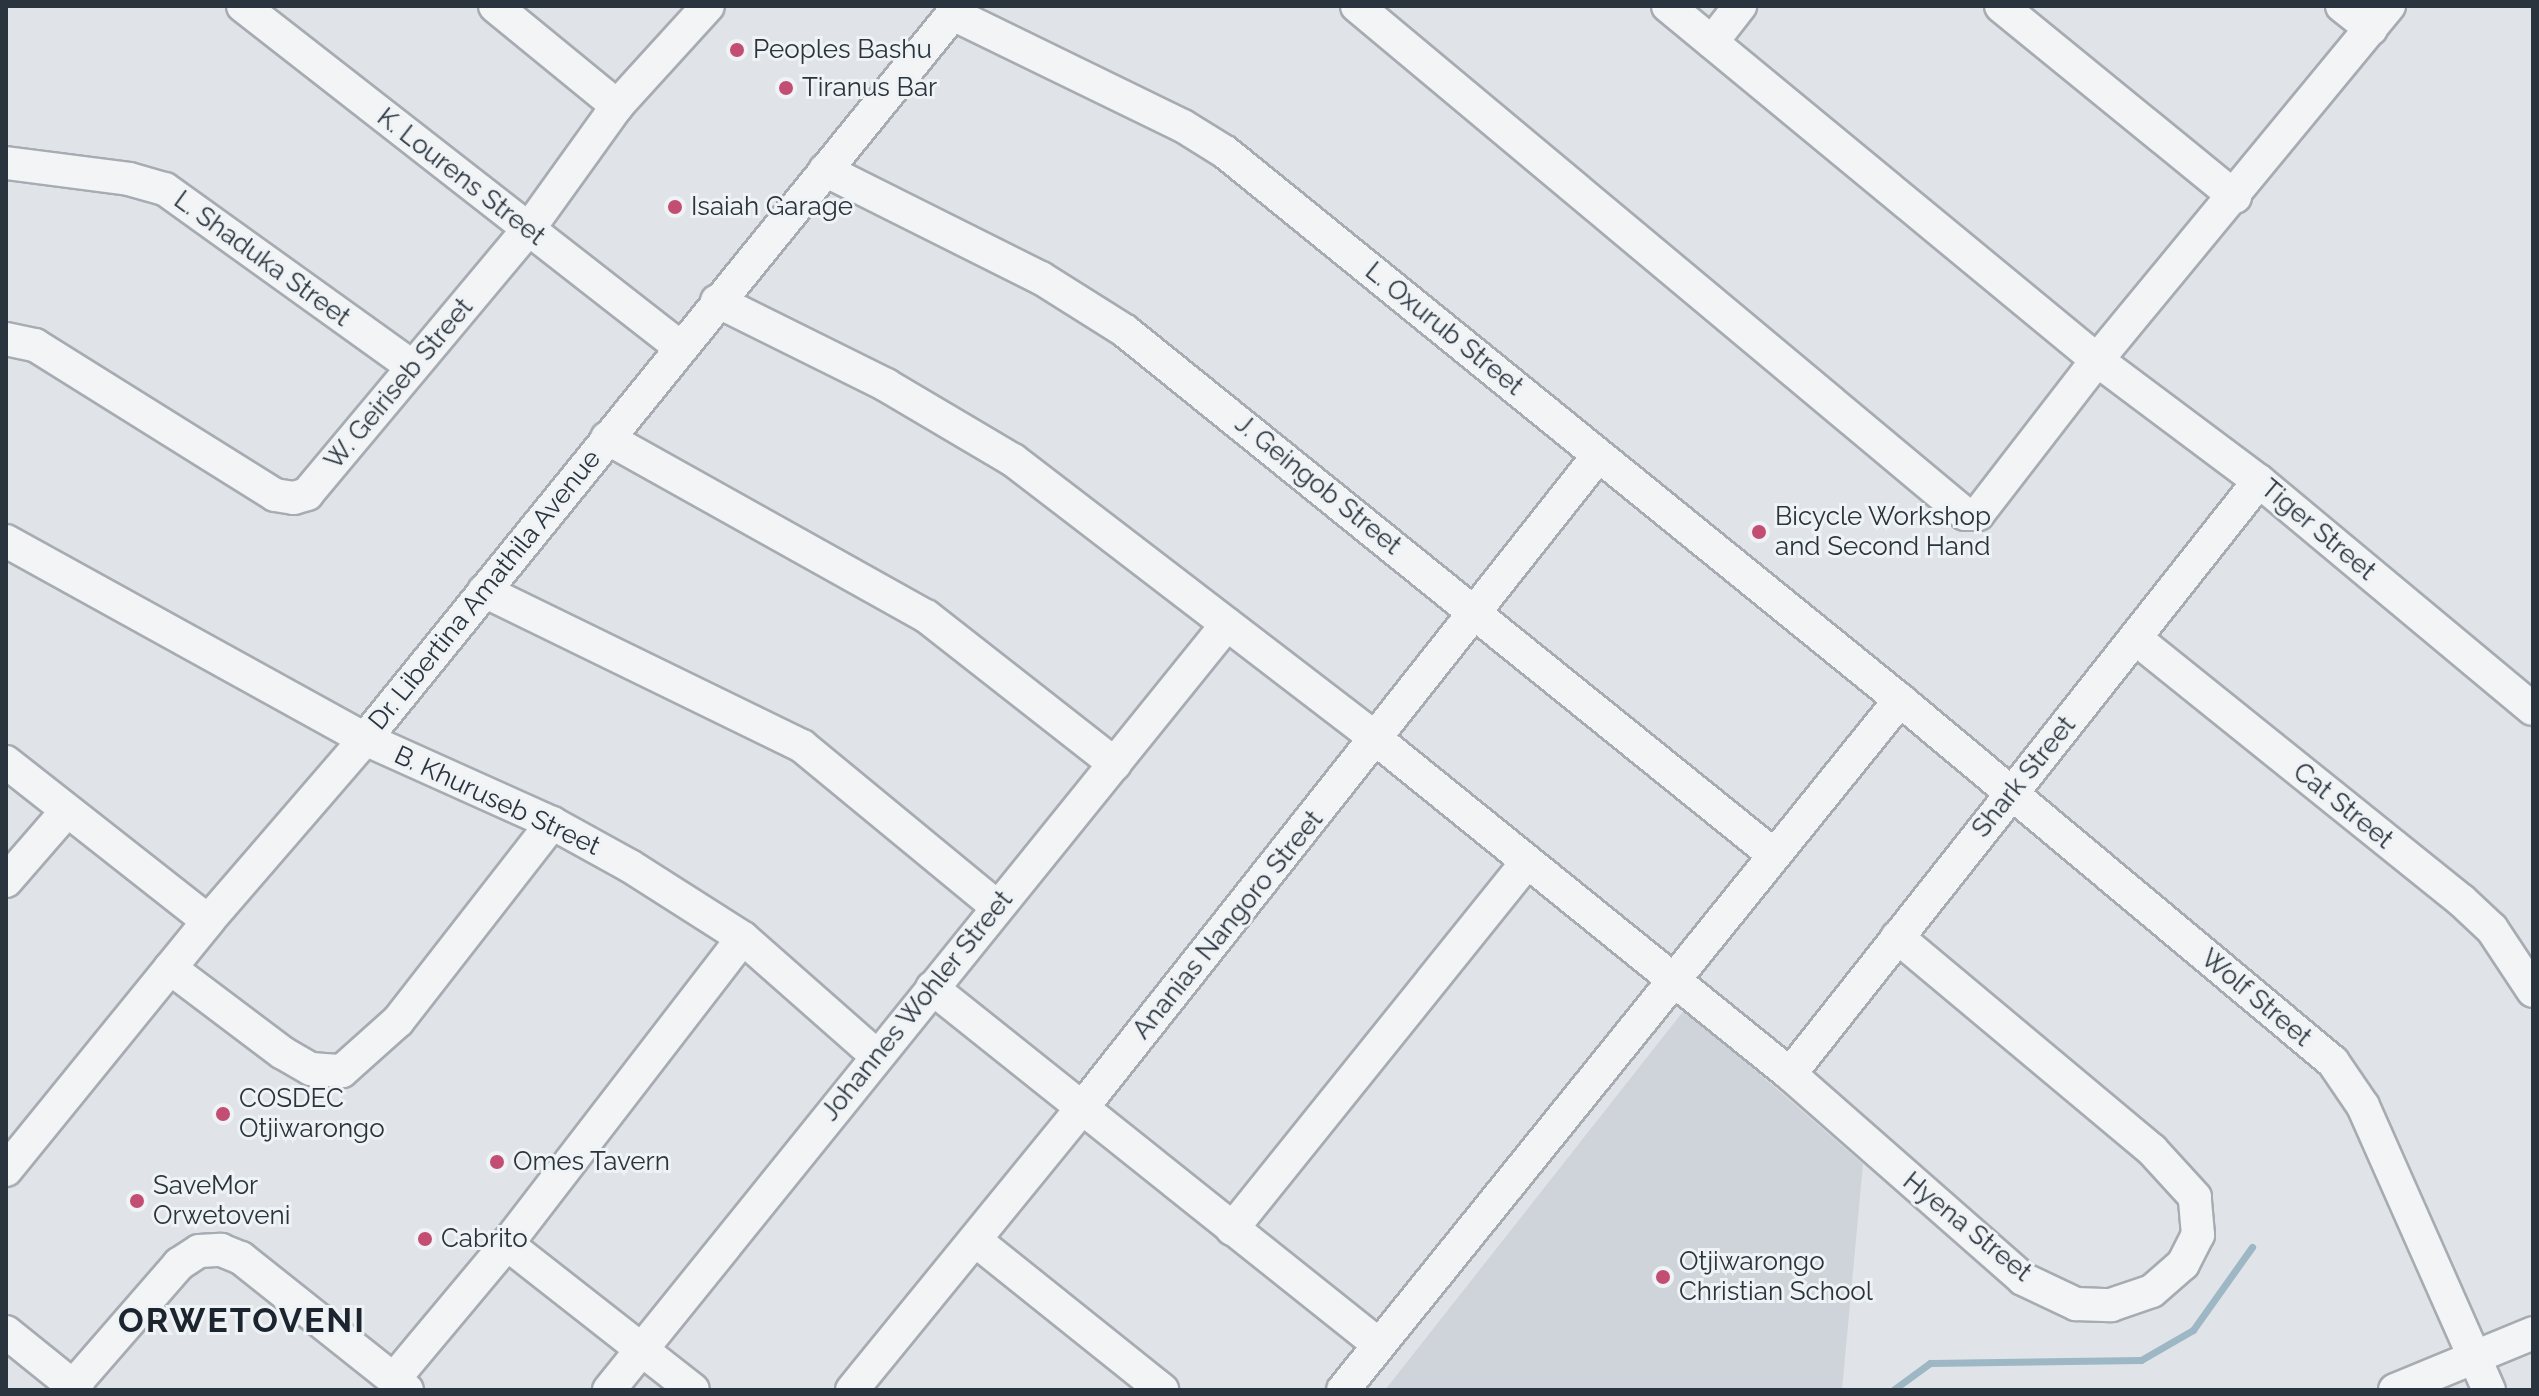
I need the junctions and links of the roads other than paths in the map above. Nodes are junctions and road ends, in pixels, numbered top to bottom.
1 (243, 6) edge
2 (495, 6) edge
3 (708, 6) edge
4 (1357, 6) edge
5 (1668, 6) edge
6 (1740, 6) edge
7 (2001, 6) edge
8 (2342, 6) edge
9 (956, 10) edge
10 (2380, 17) edge
11 (1712, 42) junction
12 (617, 106) junction
13 (6, 163) edge
14 (825, 170) junction
15 (2235, 197) junction
16 (528, 230) junction
17 (717, 301) junction
18 (6, 339) edge
19 (680, 347) junction
20 (2097, 360) junction
21 (413, 367) junction
22 (607, 438) junction
23 (1598, 456) junction
24 (2259, 481) junction
25 (6, 541) edge
26 (484, 591) junction
27 (1477, 611) junction
28 (1227, 624) junction
29 (2135, 638) junction
30 (1900, 700) junction
31 (2533, 709) edge
32 (365, 739) junction
33 (1376, 739) junction
34 (6, 762) edge
35 (1115, 764) junction
36 (2010, 794) junction
37 (66, 812) junction
38 (552, 823) junction
39 (1774, 855) junction
40 (1525, 864) junction
41 (6, 881) edge
42 (997, 907) junction
43 (208, 921) junction
44 (1897, 937) junction
45 (743, 938) junction
46 (170, 968) junction
47 (1671, 982) junction
48 (932, 988) junction
49 (2533, 991) edge
50 (877, 1056) junction
51 (1790, 1074) junction
52 (1082, 1108) junction
53 (6, 1170) edge
54 (1232, 1229) junction
55 (975, 1240) junction
56 (507, 1244) junction
57 (6, 1332) edge
58 (2533, 1333) edge
59 (1378, 1344) junction
60 (641, 1350) junction
61 (2474, 1357) junction
62 (400, 1385) edge
63 (865, 1385) edge
64 (75, 1388) edge
65 (609, 1390) edge
66 (693, 1390) edge
67 (1162, 1390) edge
68 (1343, 1390) edge
69 (2395, 1390) edge
70 (2489, 1390) edge

1 - 16 street, K. Lourens Street
2 - 12 street
3 - 12 street, W. Geiriseb Street
4 - 20 street
5 - 11 street, Tiger Street
6 - 11 street
7 - 15 street
8 - 10 street
9 - 14 street, Dr. Libertina Amathila Avenue
9 - 23 street, L. Oxurub Street
10 - 15 street
11 - 20 street, Tiger Street
12 - 16 street, W. Geiriseb Street
13 - 21 street, L. Shaduka Street
14 - 17 street, Dr. Libertina Amathila Avenue
14 - 27 street, J. Geingob Street
15 - 20 street
16 - 19 street, K. Lourens Street
16 - 21 street, W. Geiriseb Street
17 - 19 street, Dr. Libertina Amathila Avenue
17 - 28 street, Hyena Street
18 - 21 street, W. Geiriseb Street
19 - 22 street, Dr. Libertina Amathila Avenue
20 - 24 street, Tiger Street
22 - 26 street, Dr. Libertina Amathila Avenue
22 - 35 street
23 - 27 street, Ananias Nangoro Street
23 - 30 street, L. Oxurub Street
24 - 29 street, Shark Street
24 - 31 street, Tiger Street
25 - 32 street, B. Khuruseb Street
26 - 32 street, Dr. Libertina Amathila Avenue
26 - 42 street
27 - 33 street, Ananias Nangoro Street
27 - 39 street, J. Geingob Street
28 - 33 street, Hyena Street
28 - 35 street, Johannes Wohler Street
29 - 36 street, Shark Street
29 - 49 street, Cat Street
30 - 36 street, Wolf Street
30 - 39 street
32 - 38 street, B. Khuruseb Street
32 - 43 street, Dr. Libertina Amathila Avenue
33 - 40 street, Hyena Street
33 - 52 street, Ananias Nangoro Street
34 - 37 street
35 - 42 street, Johannes Wohler Street
36 - 44 street, Shark Street
36 - 61 street, Wolf Street
37 - 41 street
37 - 43 street
38 - 45 street, B. Khuruseb Street
38 - 46 street
39 - 47 street
40 - 47 street, Hyena Street
40 - 54 street
42 - 48 street, Johannes Wohler Street
43 - 46 street, Dr. Libertina Amathila Avenue
44 - 51 street, Shark Street
44 - 51 street, Hyena Street
45 - 50 street, B. Khuruseb Street
45 - 56 street
46 - 53 street, Dr. Libertina Amathila Avenue
47 - 51 street, Hyena Street
47 - 59 street
48 - 50 street, Johannes Wohler Street
48 - 52 street
50 - 60 street, Johannes Wohler Street
52 - 54 street
52 - 55 street, Ananias Nangoro Street
54 - 59 street
55 - 63 street, Ananias Nangoro Street
55 - 67 street
56 - 60 street
56 - 62 street
57 - 64 street
58 - 61 street
59 - 68 street
60 - 65 street, Johannes Wohler Street
60 - 66 street
61 - 69 street
61 - 70 street, Wolf Street
62 - 64 street

